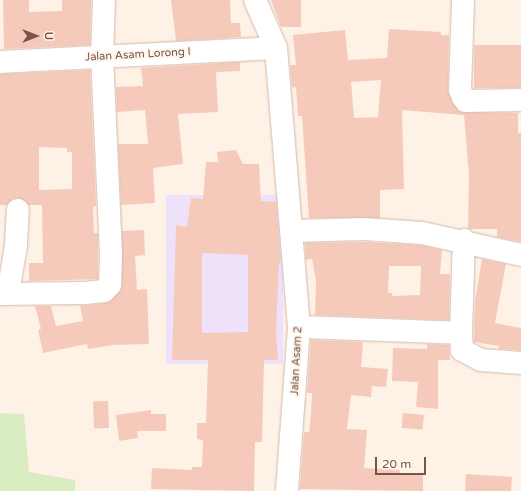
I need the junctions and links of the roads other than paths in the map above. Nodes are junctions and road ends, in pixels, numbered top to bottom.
1 (104, 0) edge
2 (256, 0) edge
3 (463, 0) edge
4 (276, 48) junction
5 (102, 57) junction
6 (0, 62) edge
7 (521, 100) edge
8 (18, 210) dead end
9 (293, 231) junction
10 (464, 240) junction
11 (521, 255) edge
12 (4, 294) edge
13 (299, 327) junction
14 (461, 333) junction
15 (521, 363) edge
16 (287, 491) edge

1 - 5 street
2 - 4 street, Jalan Asam 2
3 - 7 street
4 - 5 street, Jalan Asam Lorong I
4 - 9 street, Jalan Asam 2
5 - 6 street, Jalan Asam Lorong I
5 - 12 street
8 - 12 street
9 - 10 street
9 - 13 street, Jalan Asam 2
10 - 11 street
10 - 14 street
13 - 14 street
13 - 16 street, Jalan Asam 2
14 - 15 street

